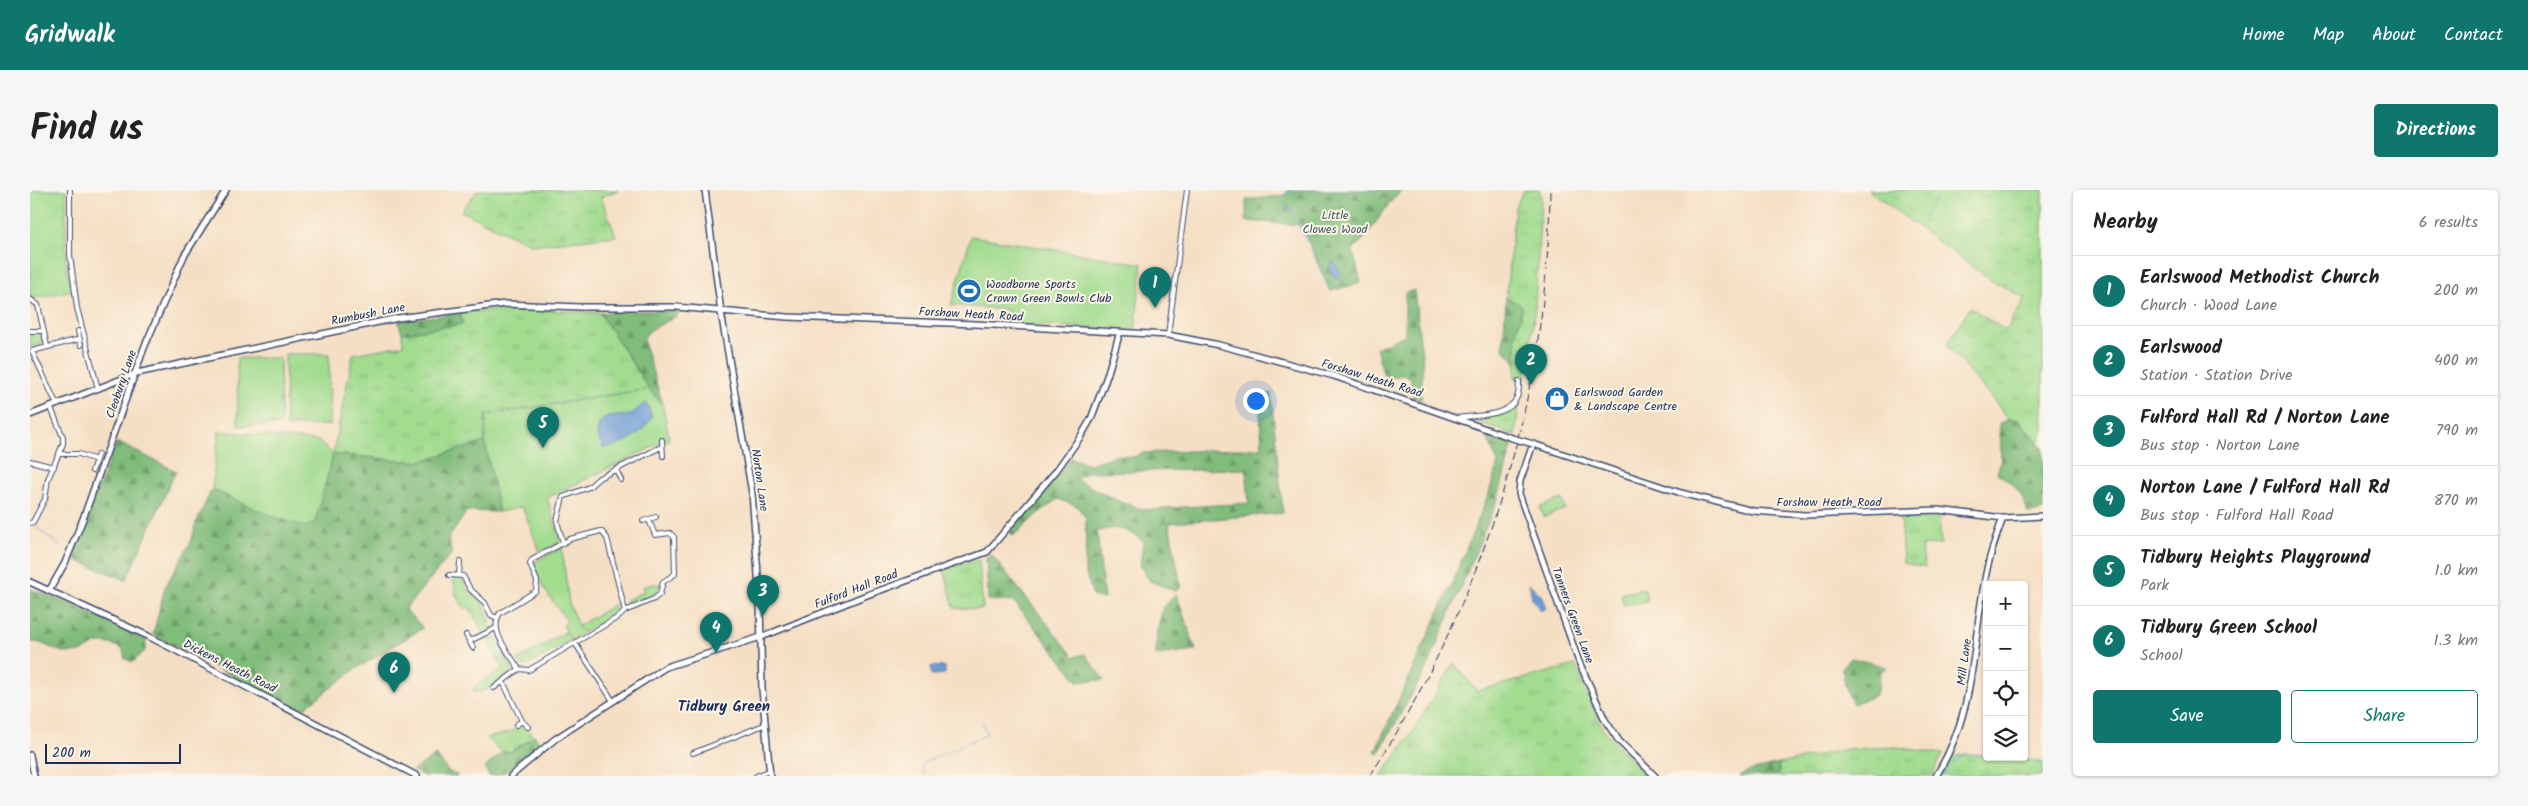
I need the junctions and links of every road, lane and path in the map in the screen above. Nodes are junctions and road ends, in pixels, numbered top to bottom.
1 (70, 190) edge
2 (226, 190) edge
3 (705, 190) edge
4 (1188, 190) edge
5 (30, 299) edge
6 (721, 312) junction
7 (30, 331) edge
8 (43, 331) junction
9 (78, 331) dead end
10 (1120, 332) junction
11 (1168, 335) junction
12 (80, 339) junction
13 (81, 345) dead end
14 (47, 346) junction
15 (31, 351) edge
16 (137, 373) junction
17 (1519, 382) dead end
18 (98, 389) junction
19 (57, 405) junction
20 (51, 408) junction
21 (30, 415) edge
22 (1457, 418) junction
23 (662, 440) dead end
24 (1533, 444) junction
25 (661, 448) junction
26 (60, 454) junction
27 (98, 454) dead end
28 (663, 456) dead end
29 (96, 460) junction
30 (30, 461) edge
31 (54, 467) junction
32 (616, 470) junction
33 (92, 471) dead end
34 (621, 480) dead end
35 (2043, 516) edge
36 (656, 517) dead end
37 (2003, 518) junction
38 (650, 520) junction
39 (643, 521) dead end
40 (32, 522) edge
41 (564, 543) junction
42 (460, 562) dead end
43 (448, 575) dead end
44 (459, 575) junction
45 (30, 582) edge
46 (49, 591) junction
47 (624, 610) junction
48 (497, 618) junction
49 (496, 628) junction
50 (466, 635) dead end
51 (761, 637) junction
52 (470, 642) junction
53 (575, 643) junction
54 (473, 648) dead end
55 (519, 669) junction
56 (503, 682) junction
57 (494, 688) dead end
58 (613, 701) junction
59 (522, 721) junction
60 (516, 725) dead end
61 (764, 725) junction
62 (528, 727) dead end
63 (693, 753) dead end
64 (30, 755) edge
65 (770, 774) edge
66 (34, 776) edge
67 (416, 776) edge
68 (510, 776) edge
69 (756, 776) edge
70 (1655, 776) edge
71 (1936, 776) edge

1 - 18 street
2 - 16 street, Cleobury Lane
3 - 6 street, Norton Lane
4 - 11 street
5 - 8 street
6 - 10 street, Forshaw Heath Road
6 - 16 street, Rumbush Lane
6 - 51 street, Norton Lane
7 - 8 street
8 - 14 street
9 - 12 street
10 - 11 street, Forshaw Heath Road
10 - 51 street, Fulford Hall Road
11 - 22 street, Forshaw Heath Road
12 - 13 street
12 - 14 street
14 - 15 street
15 - 19 street
16 - 18 street, Rumbush Lane
16 - 46 street, Cleobury Lane
17 - 22 street
18 - 19 street, Rumbush Lane
19 - 20 street, Rumbush Lane
20 - 21 street, Rumbush Lane
20 - 26 street
22 - 24 street, Forshaw Heath Road, bridge
23 - 25 street
24 - 37 street, Forshaw Heath Road
24 - 70 street, Tanners Green Lane
25 - 28 street
25 - 32 street
26 - 29 street
26 - 31 street
27 - 29 street
29 - 33 street
30 - 31 street
31 - 40 street
32 - 34 street
32 - 41 street
35 - 37 street, Forshaw Heath Road
36 - 38 street
37 - 71 street, Mill Lane
38 - 39 street
38 - 47 street
41 - 47 street
41 - 48 street
42 - 44 street
43 - 44 street
44 - 48 street
45 - 46 street, Dickens Heath Road
46 - 67 street, Dickens Heath Road
47 - 53 street
48 - 49 street
49 - 52 street
49 - 55 street
50 - 52 street
51 - 58 street, Fulford Hall Road
51 - 61 street, Norton Lane
52 - 54 street
53 - 55 street
53 - 58 street
55 - 56 street
56 - 57 street
56 - 59 street
58 - 68 street, Fulford Hall Road
59 - 60 street
59 - 62 street
61 - 63 street
61 - 65 street, Norton Lane
64 - 66 street
65 - 69 street

